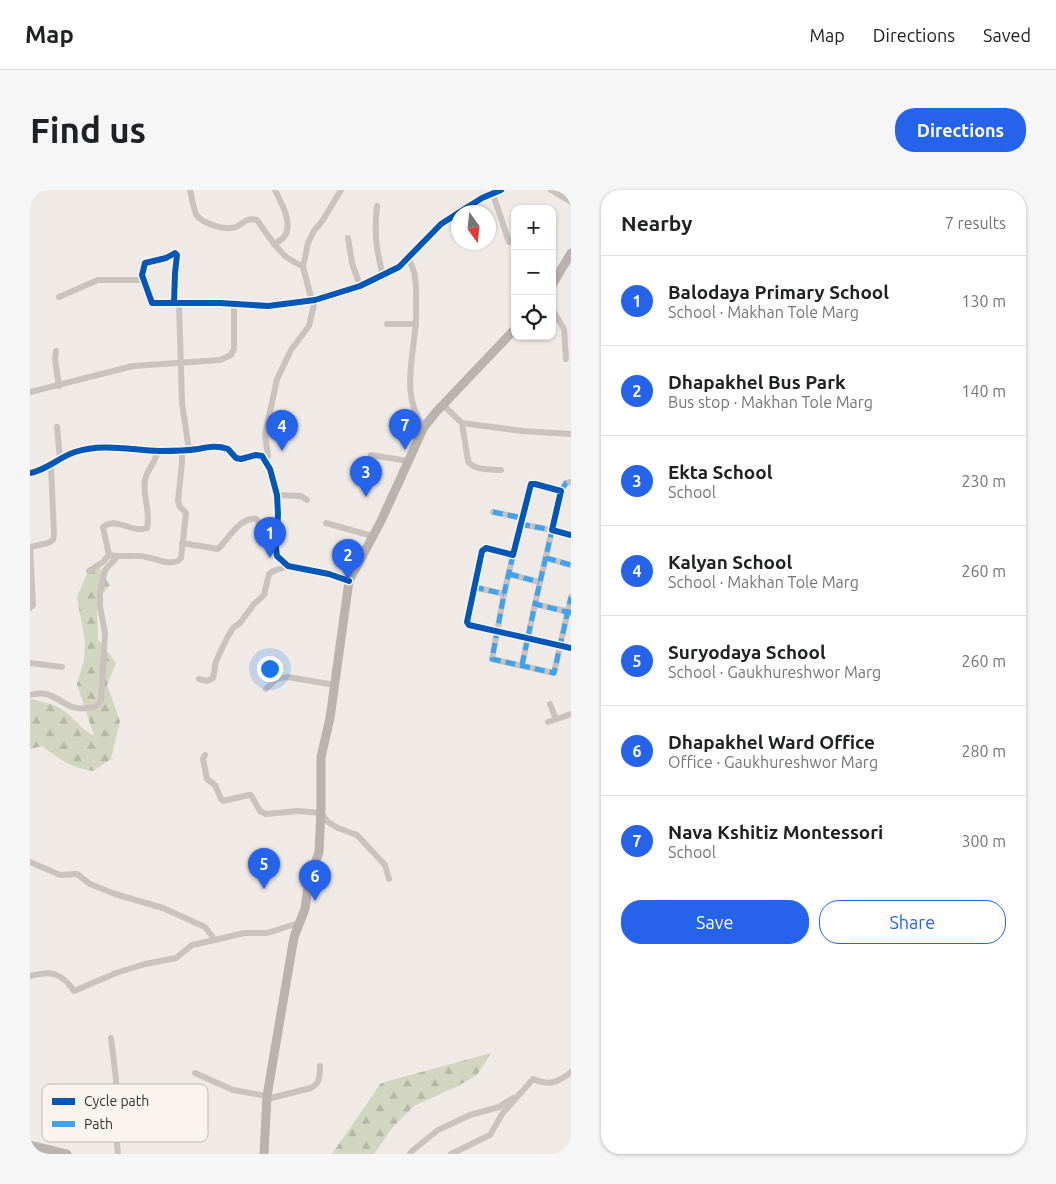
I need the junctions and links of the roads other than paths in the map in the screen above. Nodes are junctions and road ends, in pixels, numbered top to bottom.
1 (190, 190) edge
2 (275, 190) edge
3 (340, 190) edge
4 (501, 190) edge
5 (551, 190) edge
6 (492, 192) edge
7 (571, 202) edge
8 (378, 206) dead end
9 (348, 238) dead end
10 (509, 242) dead end
11 (274, 244) junction
12 (571, 253) edge
13 (408, 259) junction
14 (303, 267) junction
15 (383, 276) junction
16 (556, 278) edge
17 (143, 280) junction
18 (360, 286) junction
19 (59, 296) dead end
20 (314, 301) junction
21 (177, 303) junction
22 (234, 304) junction
23 (556, 316) edge
24 (387, 324) dead end
25 (416, 324) junction
26 (511, 333) edge
27 (56, 351) dead end
28 (566, 359) dead end
29 (182, 362) junction
30 (59, 386) junction
31 (30, 392) edge
32 (443, 405) junction
33 (462, 423) junction
34 (57, 427) dead end
35 (424, 427) junction
36 (571, 434) edge
37 (186, 450) junction
38 (158, 451) junction
39 (371, 455) dead end
40 (60, 459) junction
41 (265, 460) junction
42 (408, 461) junction
43 (51, 466) junction
44 (500, 470) dead end
45 (30, 473) edge
46 (571, 482) edge
47 (562, 490) junction
48 (277, 496) junction
49 (307, 500) dead end
50 (493, 512) dead end
51 (521, 521) junction
52 (326, 523) dead end
53 (552, 530) junction
54 (571, 535) edge
55 (372, 536) junction
56 (182, 543) junction
57 (30, 546) edge
58 (109, 555) junction
59 (513, 555) junction
60 (277, 556) junction
61 (117, 557) junction
62 (546, 558) junction
63 (571, 565) edge
64 (288, 566) junction
65 (89, 570) dead end
66 (31, 574) edge
67 (509, 574) junction
68 (349, 581) junction
69 (539, 582) junction
70 (474, 587) junction
71 (504, 594) junction
72 (571, 597) edge
73 (535, 604) junction
74 (30, 608) edge
75 (569, 612) edge
76 (497, 631) junction
77 (528, 638) junction
78 (560, 645) junction
79 (571, 648) edge
80 (30, 663) edge
81 (522, 665) junction
82 (62, 667) dead end
83 (199, 679) dead end
84 (335, 685) junction
85 (266, 689) dead end
86 (30, 695) edge
87 (550, 704) dead end
88 (571, 714) edge
89 (556, 719) junction
90 (548, 722) dead end
91 (205, 755) dead end
92 (321, 813) junction
93 (30, 862) edge
94 (389, 879) dead end
95 (299, 923) junction
96 (215, 940) junction
97 (30, 976) edge
98 (111, 1038) dead end
99 (320, 1066) dead end
100 (571, 1072) edge
101 (195, 1073) dead end
102 (116, 1084) edge
103 (518, 1095) junction
104 (267, 1097) junction
105 (30, 1145) edge
106 (67, 1154) edge
107 (264, 1154) edge
108 (410, 1154) edge
109 (451, 1154) edge

1 - 11 street
2 - 11 street
3 - 14 street
4 - 6 street
5 - 7 street
6 - 10 street
6 - 13 street
8 - 15 street
9 - 18 street
11 - 14 street
12 - 16 main road
13 - 15 street
13 - 25 street
14 - 20 street
15 - 18 street
17 - 19 street
17 - 21 street
17 - 21 street
18 - 20 street
20 - 22 street
20 - 41 street
21 - 22 street
21 - 29 street
22 - 29 street
23 - 28 street
24 - 25 street
25 - 35 street
26 - 32 main road
27 - 30 street
29 - 30 street
29 - 37 street
30 - 31 street
32 - 33 street
32 - 35 main road
33 - 36 street
33 - 44 street
34 - 40 street
35 - 42 main road
37 - 38 street
37 - 41 street
37 - 56 street
38 - 40 street
38 - 58 street
39 - 42 street
40 - 43 street
41 - 48 street
42 - 55 main road
43 - 45 street
43 - 57 street
46 - 47 street
47 - 51 street
47 - 53 street
48 - 49 street
48 - 60 street
50 - 51 street
51 - 53 street
51 - 59 street
52 - 55 street
53 - 54 street
53 - 62 street
55 - 68 main road
56 - 60 street
56 - 61 street
57 - 66 street
58 - 61 street
58 - 65 street
59 - 67 street
59 - 70 street
60 - 64 street
61 - 86 street
62 - 63 street
62 - 69 street
64 - 68 street
64 - 83 street
66 - 74 street
67 - 69 street
67 - 71 street
68 - 84 main road
69 - 73 street
70 - 71 street
70 - 76 street
71 - 76 street
72 - 75 street
73 - 75 street
73 - 77 street
75 - 78 street
76 - 77 street
76 - 81 street
77 - 78 street
77 - 81 street
78 - 79 street
78 - 81 street
80 - 82 street
84 - 85 street
84 - 92 main road
87 - 89 street
88 - 89 street
89 - 90 street
91 - 92 street
92 - 94 street
92 - 95 main road
93 - 96 street
95 - 96 street
95 - 104 main road
96 - 97 street
98 - 102 street
99 - 104 street
100 - 103 street
101 - 104 street
103 - 108 street
103 - 109 street
104 - 107 main road
105 - 106 main road

